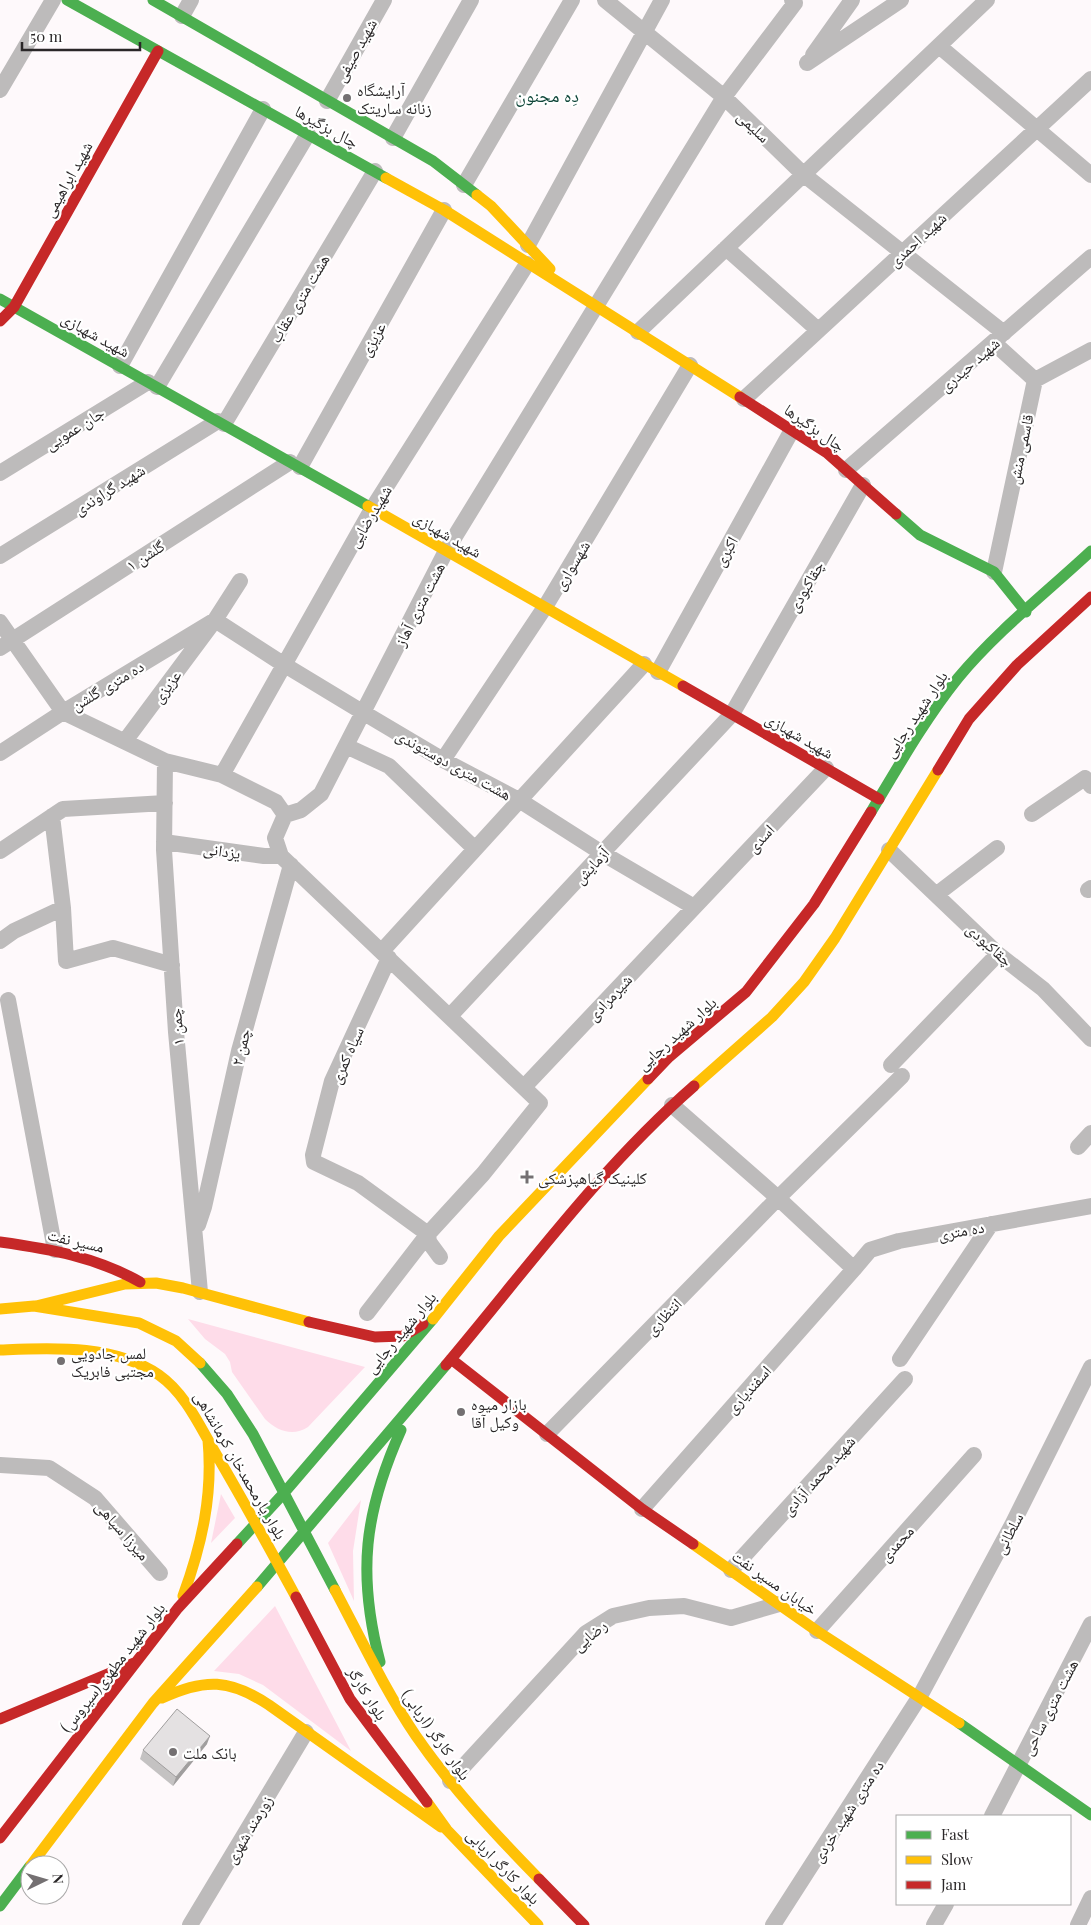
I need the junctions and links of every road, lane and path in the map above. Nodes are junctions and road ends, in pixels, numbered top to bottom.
1 (53, 0) edge
2 (67, 0) edge
3 (153, 0) edge
4 (192, 0) edge
5 (384, 0) edge
6 (471, 0) edge
7 (572, 0) edge
8 (605, 0) edge
9 (662, 0) edge
10 (792, 0) edge
11 (852, 0) edge
12 (901, 0) edge
13 (987, 0) edge
14 (182, 16) junction
15 (645, 32) junction
16 (938, 46) junction
17 (158, 51) junction
18 (1091, 80) edge
19 (0, 90) edge
20 (724, 98) junction
21 (327, 101) junction
22 (263, 109) junction
23 (1037, 129) junction
24 (308, 134) junction
25 (393, 138) junction
26 (375, 171) junction
27 (803, 174) junction
28 (1091, 175) edge
29 (464, 185) junction
30 (444, 210) junction
31 (528, 245) junction
32 (726, 248) junction
33 (904, 252) junction
34 (1091, 257) edge
35 (527, 264) junction
36 (568, 288) junction
37 (0, 299) edge
38 (595, 305) junction
39 (14, 307) junction
40 (0, 321) edge
41 (818, 330) junction
42 (638, 332) junction
43 (999, 338) junction
44 (1091, 350) edge
45 (690, 365) junction
46 (120, 366) junction
47 (1035, 380) junction
48 (152, 384) junction
49 (744, 399) junction
50 (221, 423) junction
51 (792, 430) junction
52 (295, 465) junction
53 (846, 470) junction
54 (0, 473) edge
55 (863, 485) junction
56 (372, 509) junction
57 (446, 551) junction
58 (1091, 551) edge
59 (0, 556) edge
60 (994, 572) junction
61 (240, 581) dead end
62 (1091, 596) edge
63 (545, 607) junction
64 (1026, 612) junction
65 (215, 620) junction
66 (0, 622) edge
67 (6, 644) edge
68 (283, 664) junction
69 (651, 668) junction
70 (63, 712) junction
71 (364, 713) junction
72 (732, 714) junction
73 (125, 741) junction
74 (346, 746) junction
75 (0, 753) edge
76 (165, 760) junction
77 (443, 760) junction
78 (826, 768) junction
79 (222, 775) junction
80 (1091, 786) edge
81 (879, 799) junction
82 (519, 800) junction
83 (165, 802) junction
84 (57, 812) junction
85 (1032, 814) dead end
86 (285, 815) junction
87 (164, 842) junction
88 (997, 848) dead end
89 (475, 849) junction
90 (889, 850) junction
91 (0, 851) edge
92 (602, 853) junction
93 (286, 860) junction
94 (937, 894) junction
95 (694, 907) junction
96 (63, 908) junction
97 (0, 941) edge
98 (998, 954) junction
99 (385, 955) junction
100 (172, 964) junction
101 (8, 1000) dead end
102 (450, 1016) junction
103 (1091, 1039) edge
104 (524, 1087) junction
105 (672, 1105) junction
106 (1091, 1133) edge
107 (1078, 1147) dead end
108 (778, 1198) junction
109 (1091, 1206) edge
110 (991, 1224) junction
111 (196, 1232) junction
112 (428, 1234) junction
113 (0, 1242) edge
114 (55, 1250) junction
115 (440, 1257) dead end
116 (849, 1264) junction
117 (140, 1282) junction
118 (200, 1292) junction
119 (34, 1306) junction
120 (0, 1309) edge
121 (441, 1309) junction
122 (367, 1313) dead end
123 (0, 1350) edge
124 (900, 1359) dead end
125 (451, 1360) junction
126 (1091, 1368) edge
127 (905, 1379) dead end
128 (416, 1401) junction
129 (547, 1434) junction
130 (208, 1439) junction
131 (974, 1455) dead end
132 (0, 1465) edge
133 (284, 1493) junction
134 (642, 1509) junction
135 (256, 1522) junction
136 (304, 1533) junction
137 (279, 1563) junction
138 (731, 1570) junction
139 (160, 1573) dead end
140 (779, 1604) junction
141 (178, 1608) junction
142 (1091, 1624) edge
143 (817, 1631) junction
144 (135, 1662) junction
145 (364, 1672) dead end
146 (353, 1677) dead end
147 (381, 1678) junction
148 (920, 1696) junction
149 (350, 1699) junction
150 (152, 1703) junction
151 (397, 1708) junction
152 (0, 1719) edge
153 (306, 1732) junction
154 (1020, 1765) junction
155 (450, 1780) junction
156 (993, 1815) edge
157 (1091, 1815) edge
158 (447, 1830) junction
159 (0, 1838) edge
160 (38, 1855) edge
161 (20, 1879) edge
162 (1091, 1898) edge
163 (945, 1905) edge
164 (0, 1906) edge
165 (190, 1925) edge
166 (538, 1925) edge
167 (584, 1925) edge
168 (773, 1925) edge
169 (934, 1925) edge
170 (1078, 1925) edge

1 - 19 street
2 - 17 main road, چال بزگیرها
3 - 14 main road, چال بزگیرها
4 - 14 street
5 - 21 street, شهید صیفی
6 - 25 street
7 - 29 street
8 - 15 street, سلیمی
9 - 15 street
10 - 20 street, هشت متری آهاز
11 - 12 street
13 - 16 street
14 - 21 main road, چال بزگیرها
15 - 20 street, سلیمی
15 - 31 street
16 - 23 street
16 - 27 street
17 - 22 main road, چال بزگیرها
17 - 39 main road, شهید ابراهیمی
18 - 23 street, شهید احمدی
20 - 27 street, سلیمی
20 - 38 street, هشت متری آهاز
21 - 25 main road, چال بزگیرها
22 - 24 main road, چال بزگیرها
22 - 46 street
23 - 28 street
23 - 33 street, شهید احمدی
24 - 26 main road, چال بزگیرها
24 - 48 street
25 - 29 main road, چال بزگیرها
26 - 30 main road, چال بزگیرها
26 - 50 street, هشت متری عقاب
27 - 32 street
27 - 33 street, سلیمی
29 - 31 main road, چال بزگیرها
30 - 35 main road, چال بزگیرها
30 - 52 street, عزیزی
31 - 36 main road, چال بزگیرها
32 - 41 street
32 - 42 street
33 - 41 street, شهید احمدی
33 - 43 street, سلیمی
34 - 43 street, شهید حیدری
35 - 36 main road, چال بزگیرها
35 - 56 street, شهیدرضایی
36 - 38 main road, چال بزگیرها
37 - 39 main road, شهید شهبازی
38 - 42 main road, چال بزگیرها
38 - 57 street, هشت متری آهاز
39 - 40 main road, شهید ابراهیمی
39 - 46 main road, شهید شهبازی
41 - 49 street, شهید احمدی
42 - 45 main road, چال بزگیرها
43 - 47 street
43 - 53 street, شهید حیدری
44 - 47 street
45 - 49 main road, چال بزگیرها
45 - 63 street, شهسواری
46 - 48 main road, شهید شهبازی
47 - 60 street, قاسمی منش
48 - 50 main road, شهید شهبازی
48 - 54 street, جان عمویی
49 - 51 main road, چال بزگیرها
50 - 52 main road, شهید شهبازی
50 - 59 street, شهید گراوندی
51 - 53 main road, چال بزگیرها
51 - 69 street, اکبری
52 - 56 main road, شهید شهبازی
52 - 67 street, گلشن ۱
53 - 55 main road, چال بزگیرها
55 - 60 main road, چال بزگیرها
55 - 72 street, چقاکبودی
56 - 57 main road, شهید شهبازی
56 - 68 street, شهیدرضایی
57 - 63 main road, شهید شهبازی
57 - 71 street, هشت متری آهاز
58 - 64 main road, بلوار شهید رجایی
60 - 64 main road, چال بزگیرها
61 - 65 street, عزیزی
62 - 90 main road
63 - 69 main road, شهید شهبازی
63 - 77 street, شهسواری
64 - 81 main road, بلوار شهید رجایی
65 - 68 street, هشت متری دوستوندی
65 - 70 street, ده متری گلشن
65 - 73 street, عزیزی
66 - 67 street
67 - 70 street
68 - 71 street, هشت متری دوستوندی
68 - 79 street, شهیدرضایی
69 - 72 main road, شهید شهبازی
69 - 82 street, اکبری
70 - 73 street
70 - 75 street, ده متری گلشن
71 - 74 street, هشت متری آهاز
71 - 77 street, هشت متری دوستوندی
72 - 78 main road, شهید شهبازی
72 - 92 street, آزمایش
73 - 76 street
74 - 86 street, هشت متری آهاز
74 - 89 street
76 - 79 street
76 - 83 street, چمن ۱
77 - 82 street, هشت متری دوستوندی
78 - 81 main road, شهید شهبازی
78 - 95 street, اسدی
79 - 86 street
80 - 85 street
81 - 121 main road, بلوار شهید رجایی
82 - 89 street, سیاه کمری
82 - 92 street, هشت متری دوستوندی
83 - 84 street
83 - 87 street, چمن ۱
84 - 91 street
84 - 96 street
86 - 93 street
87 - 93 street, یزدانی
87 - 100 street, چمن ۱
88 - 94 street
89 - 99 street, سیاه کمری
90 - 94 street, چقاکبودی
90 - 105 main road
92 - 95 street, هشت متری دوستوندی
92 - 102 street, آزمایش
93 - 99 street
93 - 111 street, چمن ۲
94 - 98 street, چقاکبودی
95 - 104 street, شیرمرادی
96 - 97 street
96 - 100 street
98 - 103 street, چقاکبودی
98 - 108 street, انتظاری
99 - 102 street
99 - 112 street, سیاه کمری
100 - 111 street, چمن ۱
101 - 114 street
102 - 104 street
104 - 112 street
105 - 108 street
105 - 125 main road
106 - 107 street
108 - 116 street
108 - 129 street, انتظاری
109 - 110 street, ده متری
110 - 116 street, ده متری
110 - 124 street
111 - 118 street, چمن ۱
112 - 115 street
112 - 122 street
113 - 114 main road, مسیر نفت
114 - 117 main road, مسیر نفت
116 - 134 street, اسفندیاری
117 - 118 main road
117 - 119 main road
118 - 121 main road
119 - 120 main road, بلوار یارمحمدخان کرمانشاهی
119 - 133 main road, بلوار یارمحمدخان کرمانشاهی
121 - 133 main road, بلوار شهید رجایی
123 - 130 main road, بلوار یارمحمدخان کرمانشاهی
125 - 128 main road
125 - 129 main road, خیابان مسیر نفت
126 - 148 street, سلطانی
127 - 138 street, شهید محمد آزادی
128 - 136 main road
128 - 151 main road
129 - 134 main road, خیابان مسیر نفت
130 - 135 main road, بلوار یارمحمدخان کرمانشاهی
130 - 141 main road
131 - 143 street, محمدی
132 - 139 street, میرزا سپاهی
133 - 135 main road, بلوار شهید رجایی
133 - 136 main road, بلوار یارمحمدخان کرمانشاهی
134 - 138 main road, خیابان مسیر نفت
135 - 137 main road, بلوار یارمحمدخان کرمانشاهی
135 - 141 main road, بلوار شهید مطهری(سیروس)
136 - 137 main road
136 - 147 main road, بلوار کارگر (اربابی)
137 - 149 main road, بلوار کارگر
137 - 150 main road
138 - 140 main road, خیابان مسیر نفت
140 - 143 main road, خیابان مسیر نفت
140 - 155 street, رضایی
141 - 144 main road, بلوار شهید مطهری(سیروس)
142 - 154 street, هشت متری ساحی
143 - 148 main road, خیابان مسیر نفت
144 - 152 main road
144 - 159 main road, بلوار شهید مطهری(سیروس)
145 - 147 main road
146 - 149 main road
147 - 151 main road, بلوار کارگر (اربابی)
148 - 154 main road, خیابان مسیر نفت
148 - 168 street, ده متری شهید خردی
149 - 158 main road, بلوار کارگر
150 - 153 main road
150 - 160 main road
151 - 155 main road, بلوار کارگر (اربابی)
153 - 158 main road
153 - 165 street, زورمند شهری
154 - 156 street, هشت متری ساحی
154 - 157 main road, خیابان مسیر نفت
155 - 167 main road, بلوار کارگر (اربابی)
158 - 166 main road, بلوار کارگر اربابی
161 - 164 main road
162 - 170 street
163 - 169 street

